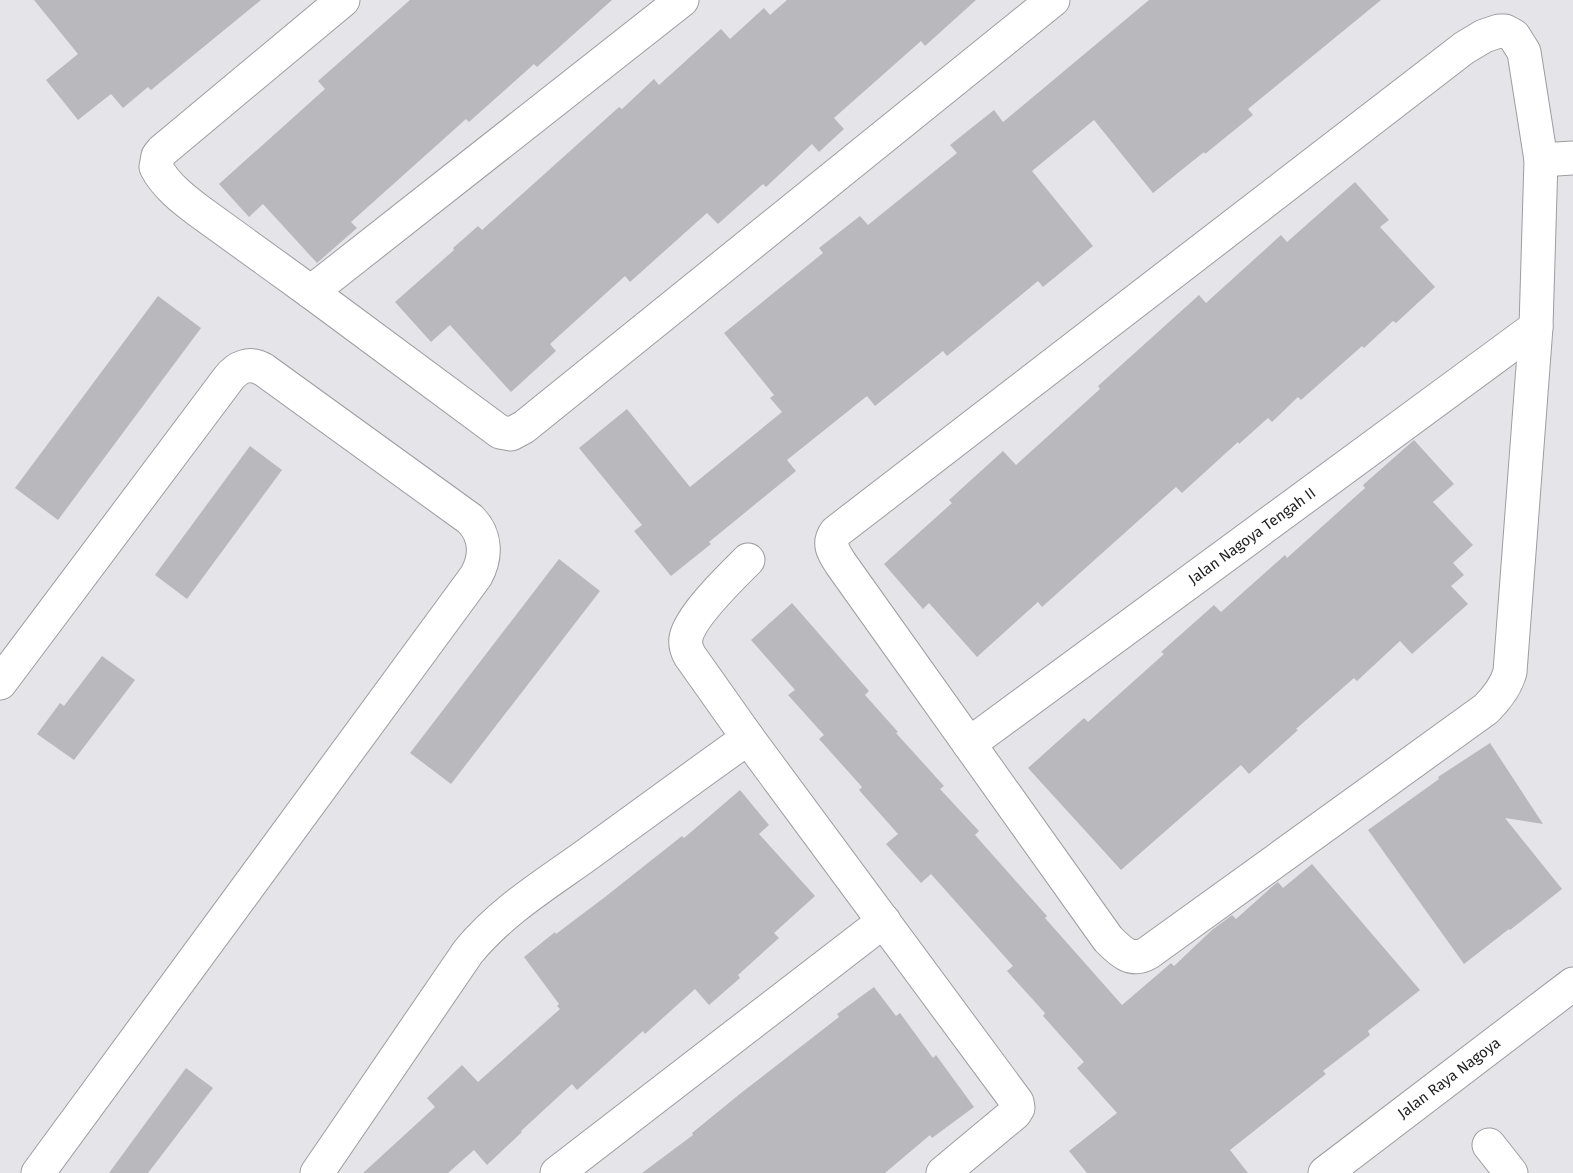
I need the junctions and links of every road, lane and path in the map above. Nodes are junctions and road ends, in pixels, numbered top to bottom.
1 (343, 0) edge
2 (682, 0) edge
3 (1053, 0) edge
4 (1573, 158) edge
5 (1541, 160) junction
6 (311, 292) junction
7 (1536, 327) junction
8 (748, 560) dead end
9 (0, 683) edge
10 (748, 738) junction
11 (969, 744) junction
12 (884, 921) junction
13 (1573, 984) edge
14 (1489, 1145) dead end
15 (39, 1173) edge
16 (317, 1173) edge
17 (557, 1173) edge
18 (943, 1173) edge
19 (1325, 1173) edge
20 (1511, 1173) edge

1 - 6 street
2 - 6 street
3 - 6 street
4 - 5 street
5 - 7 street
5 - 11 street
7 - 11 street, Jalan Nagoya Tengah II
7 - 11 street
8 - 10 street
9 - 15 street
10 - 12 street
10 - 16 street
12 - 17 street
12 - 18 street
13 - 19 street, Jalan Raya Nagoya
14 - 20 street

